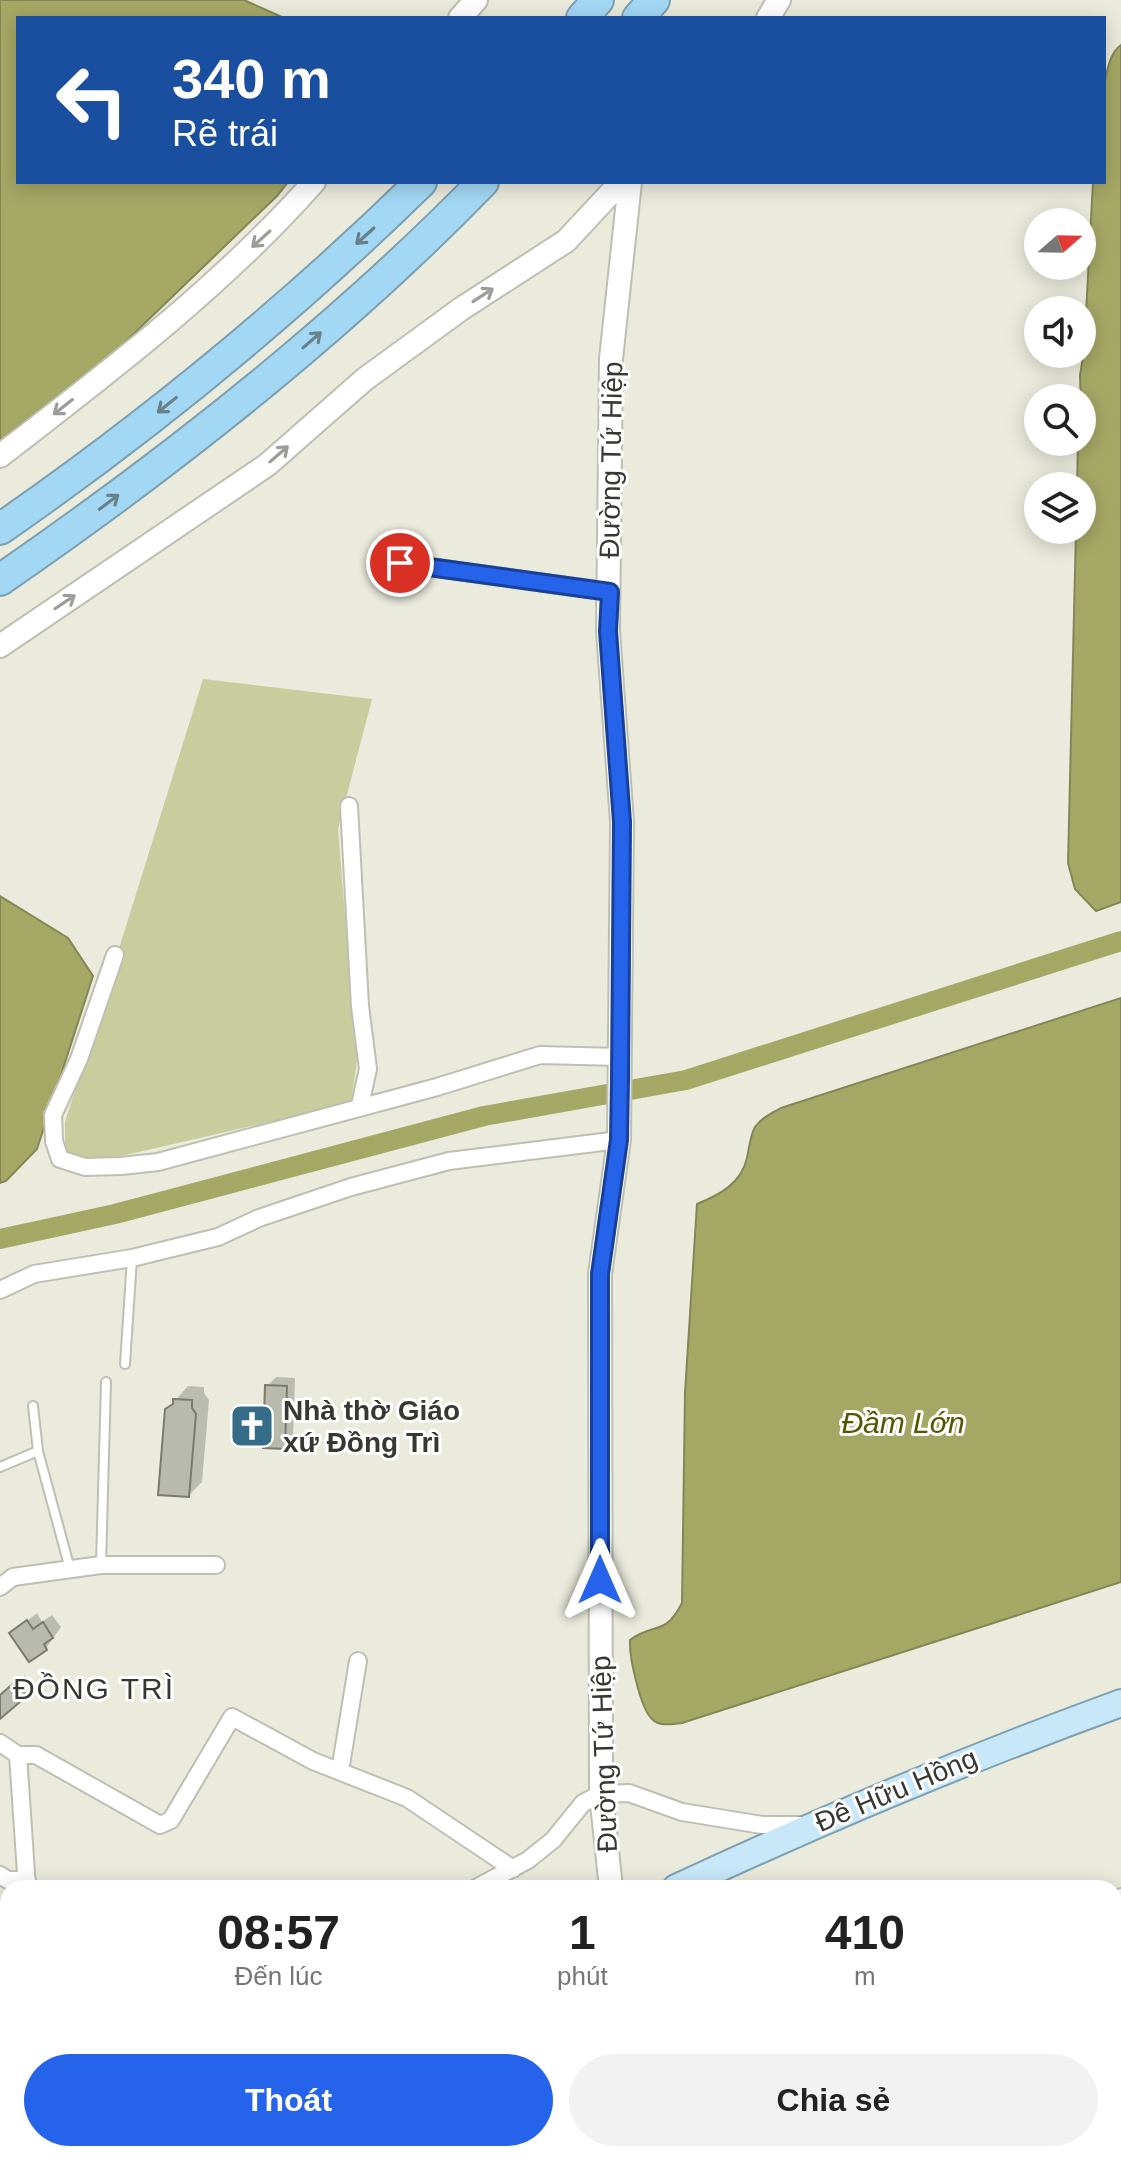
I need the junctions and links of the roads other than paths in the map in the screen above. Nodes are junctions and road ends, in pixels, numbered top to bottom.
1 (476, 0) edge
2 (598, 0) edge
3 (654, 0) edge
4 (462, 16) edge
5 (584, 16) edge
6 (640, 16) edge
7 (312, 184) edge
8 (419, 184) edge
9 (481, 184) edge
10 (619, 184) edge
11 (630, 184) edge
12 (0, 456) edge
13 (0, 529) edge
14 (400, 563) dead end
15 (0, 580) edge
16 (610, 592) junction
17 (0, 646) edge
18 (349, 806) dead end
19 (115, 955) dead end
20 (620, 1068) junction
21 (360, 1105) junction
22 (619, 1133) junction
23 (132, 1258) junction
24 (0, 1290) edge
25 (125, 1364) dead end
26 (106, 1382) dead end
27 (33, 1406) dead end
28 (38, 1451) junction
29 (0, 1467) edge
30 (101, 1565) junction
31 (216, 1565) dead end
32 (70, 1569) junction
33 (0, 1587) edge
34 (358, 1661) dead end
35 (1121, 1703) edge
36 (0, 1743) edge
37 (18, 1755) junction
38 (340, 1771) junction
39 (601, 1794) junction
40 (813, 1825) junction
41 (513, 1869) junction
42 (27, 1880) edge
43 (492, 1880) edge
44 (610, 1880) edge
45 (693, 1880) edge

1 - 4 street
2 - 5 highway
3 - 6 highway
7 -> 12 street
8 -> 13 highway
15 -> 9 highway
17 -> 10 street
11 - 16 street, Đường Tứ Hiệp
14 - 16 street
16 - 20 street, Đường Tứ Hiệp
18 - 21 street
19 - 21 street
20 - 21 street
20 - 22 street, Đường Tứ Hiệp
22 - 23 street
22 - 39 street, Đường Tứ Hiệp
23 - 24 street
23 - 25 lane
26 - 30 lane
27 - 28 lane
28 - 29 lane
28 - 32 lane
30 - 31 street
30 - 32 street
32 - 33 street
34 - 38 street
35 - 40 main road, Đê Hữu Hồng
36 - 37 street
37 - 38 street
37 - 42 street
38 - 41 street
39 - 40 street
39 - 41 street
39 - 44 street, Đường Tứ Hiệp
40 - 45 main road, Đê Hữu Hồng
41 - 43 street

